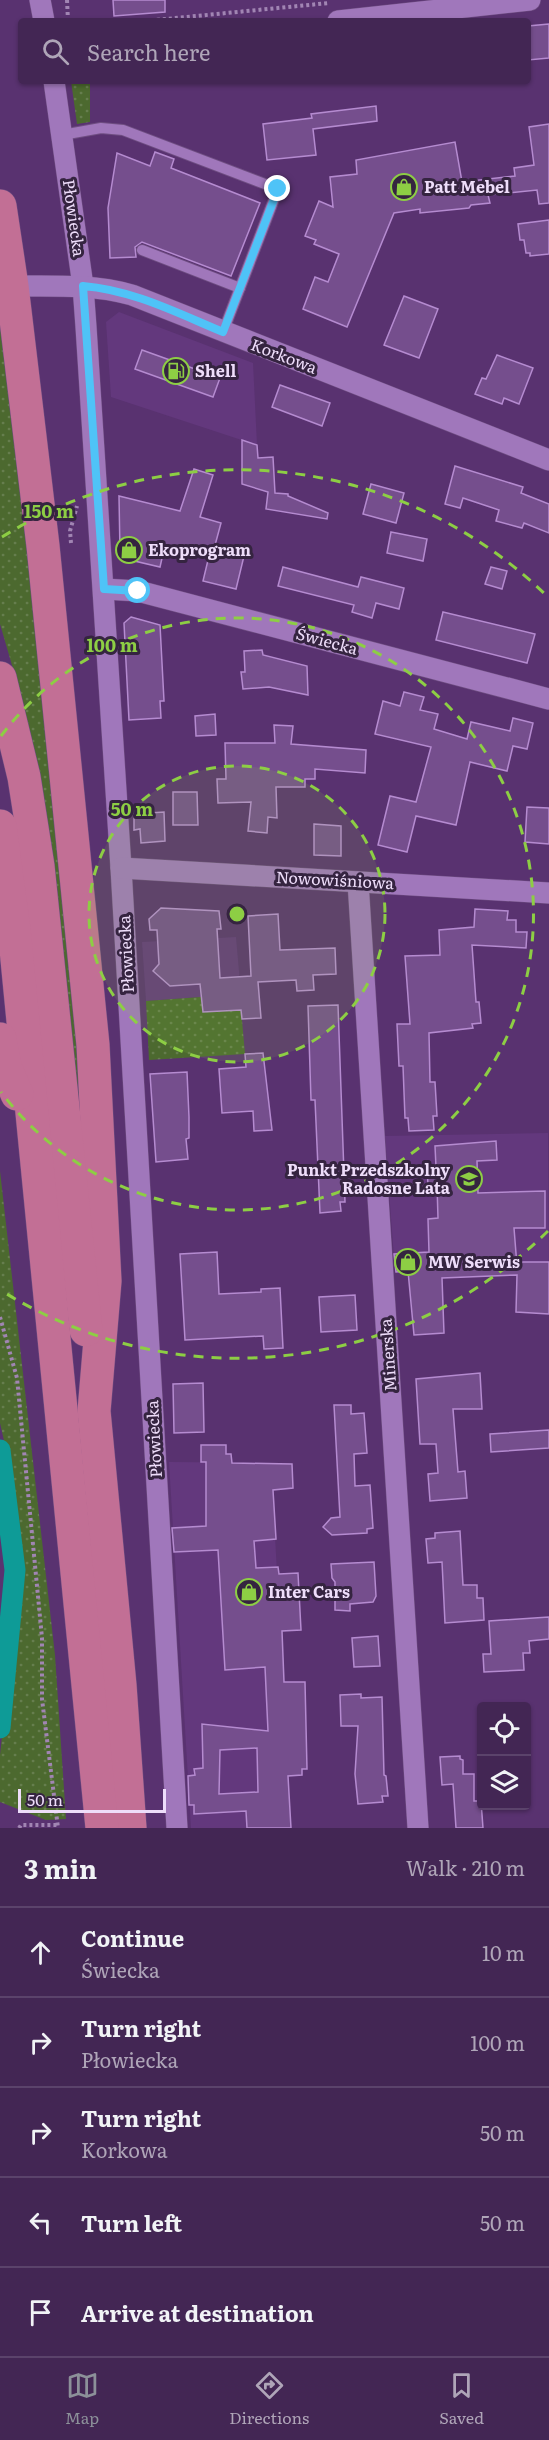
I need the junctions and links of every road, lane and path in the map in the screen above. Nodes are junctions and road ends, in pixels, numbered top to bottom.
1 (40, 0) edge
2 (67, 0) edge
3 (530, 0) edge
4 (334, 12) edge
5 (43, 18) edge
6 (68, 18) edge
7 (208, 18) edge
8 (54, 84) edge
9 (62, 135) junction
10 (0, 206) edge
11 (142, 250) dead end
12 (12, 286) junction
13 (83, 286) junction
14 (240, 288) junction
15 (223, 332) junction
16 (549, 460) edge
17 (104, 589) junction
18 (0, 678) edge
19 (549, 699) edge
20 (0, 826) edge
21 (121, 868) junction
22 (358, 882) junction
23 (549, 893) edge
24 (0, 1039) edge
25 (34, 1134) junction
26 (0, 1317) edge
27 (94, 1411) junction
28 (58, 1826) edge
29 (19, 1828) edge
30 (102, 1828) edge
31 (130, 1828) edge
32 (177, 1828) edge
33 (418, 1828) edge

1 - 5 street
2 - 6 path
3 - 4 street
4 - 7 path
8 - 9 street, Płowiecka
9 - 13 street, Płowiecka
9 - 14 lane
10 - 12 main road
11 - 14 lane
12 - 13 street, Korkowa
12 - 27 main road
13 - 15 street, Korkowa
13 - 17 street, Płowiecka
14 - 15 lane
15 - 16 street, Korkowa
17 - 19 street, Świecka
17 - 21 street, Płowiecka
18 - 27 main road
20 - 25 main road
21 - 22 street, Nowowiśniowa
21 - 32 street, Płowiecka
22 - 23 street, Nowowiśniowa
22 - 33 street, Minerska
24 - 25 main road
25 - 30 main road
26 - 28 path
27 - 31 main road
28 - 29 path

